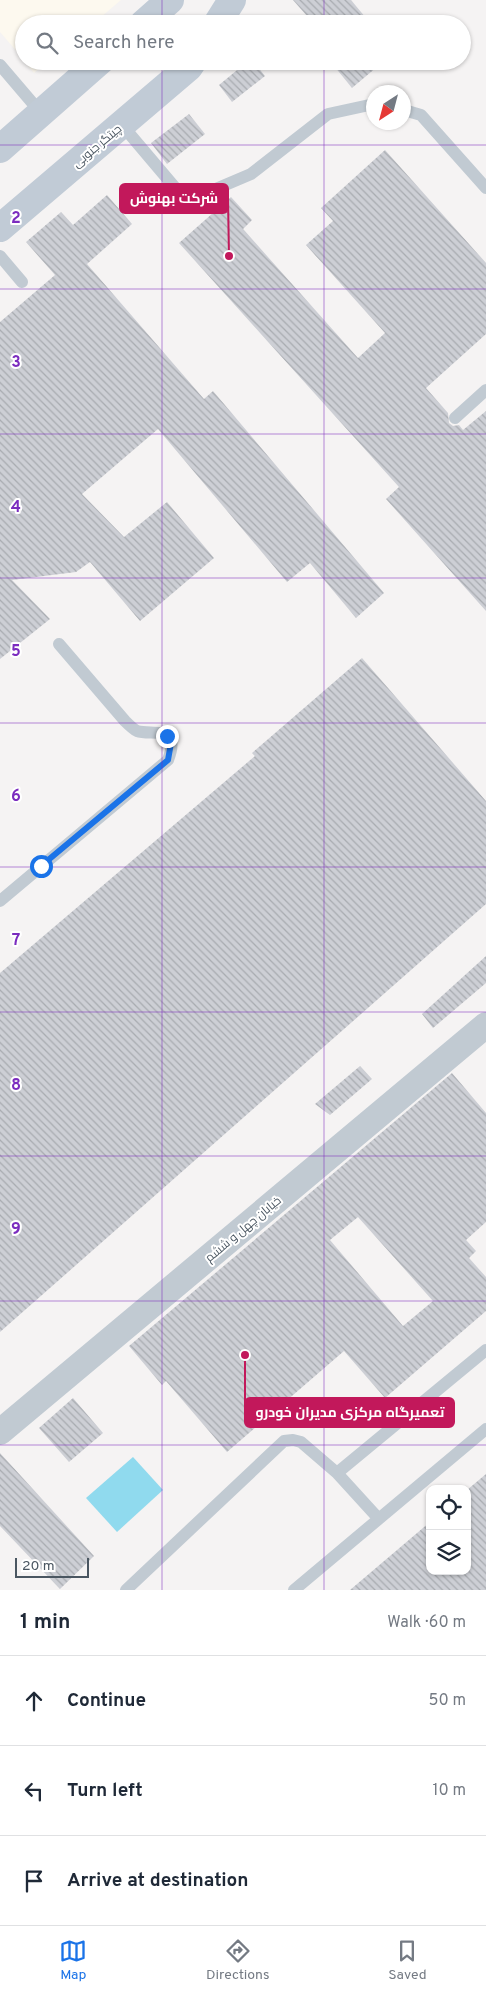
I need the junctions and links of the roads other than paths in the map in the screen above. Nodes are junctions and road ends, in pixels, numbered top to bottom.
1 (170, 0) edge
2 (232, 0) edge
3 (156, 15) edge
4 (223, 15) edge
5 (0, 65) edge
6 (90, 70) edge
7 (181, 70) edge
8 (366, 106) edge
9 (411, 112) edge
10 (41, 113) junction
11 (122, 125) junction
12 (0, 149) edge
13 (486, 188) edge
14 (0, 228) edge
15 (0, 256) edge
16 (22, 282) dead end
17 (486, 390) edge
18 (454, 418) dead end
19 (60, 644) dead end
20 (0, 901) edge
21 (486, 1025) edge
22 (486, 1350) edge
23 (486, 1429) edge
24 (0, 1432) edge
25 (337, 1473) junction
26 (378, 1518) junction
27 (126, 1590) edge
28 (294, 1590) edge

1 - 3 main road
2 - 4 main road
5 - 10 lane
6 - 10 main road
7 - 11 main road, چیتگر جنوبی
8 - 11 lane
9 - 13 lane
10 - 12 main road
11 - 14 main road, چیتگر جنوبی
15 - 16 lane
17 - 18 lane
19 - 20 lane
21 - 24 street, خیابان چهل و ششم
22 - 25 lane
23 - 26 lane
25 - 26 lane
25 - 27 lane
26 - 28 lane

